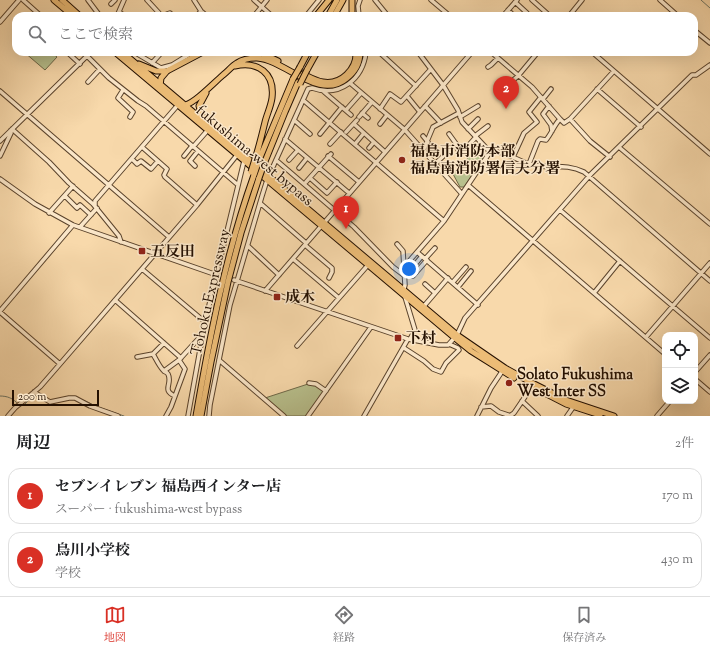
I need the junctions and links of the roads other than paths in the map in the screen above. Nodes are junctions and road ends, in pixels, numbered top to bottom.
1 (19, 0) edge
2 (23, 0) edge
3 (54, 0) edge
4 (62, 0) edge
5 (88, 0) edge
6 (124, 0) edge
7 (147, 0) edge
8 (194, 0) edge
9 (254, 0) edge
10 (267, 0) edge
11 (319, 0) edge
12 (330, 0) edge
13 (337, 0) edge
14 (343, 0) edge
15 (352, 0) edge
16 (360, 0) edge
17 (375, 0) edge
18 (431, 0) edge
19 (532, 0) edge
20 (582, 0) edge
21 (660, 0) edge
22 (516, 1) edge
23 (262, 7) junction
24 (508, 10) edge
25 (201, 11) edge
26 (36, 12) edge
27 (68, 12) edge
28 (76, 12) edge
29 (97, 12) edge
30 (119, 12) edge
31 (158, 12) edge
32 (258, 12) edge
33 (268, 12) edge
34 (309, 12) edge
35 (320, 12) edge
36 (330, 12) edge
37 (336, 12) edge
38 (352, 12) edge
39 (359, 12) edge
40 (385, 12) edge
41 (445, 12) edge
42 (526, 12) edge
43 (546, 12) edge
44 (572, 12) edge
45 (674, 12) edge
46 (0, 22) edge
47 (698, 34) edge
48 (710, 43) edge
49 (71, 56) edge
50 (88, 56) joint
51 (120, 56) edge
52 (141, 56) edge
53 (158, 56) edge
54 (186, 56) edge
55 (195, 56) edge
56 (267, 56) edge
57 (307, 56) edge
58 (312, 56) edge
59 (315, 56) edge
60 (356, 56) edge
61 (360, 56) edge
62 (366, 56) edge
63 (383, 56) edge
64 (421, 56) edge
65 (468, 56) edge
66 (496, 56) edge
67 (535, 56) edge
68 (597, 56) edge
69 (128, 58) joint
70 (498, 58) junction
71 (152, 63) junction
72 (80, 64) junction
73 (710, 65) edge
74 (232, 67) junction
75 (488, 67) dead end
76 (100, 69) junction
77 (304, 69) junction
78 (431, 69) junction
79 (167, 71) junction
80 (614, 71) junction
81 (518, 76) junction
82 (88, 82) dead end
83 (297, 82) junction
84 (350, 83) junction
85 (159, 84) junction
86 (443, 85) junction
87 (416, 86) junction
88 (209, 88) junction
89 (503, 89) dead end
90 (552, 89) dead end
91 (598, 89) junction
92 (124, 90) junction
93 (323, 90) junction
94 (0, 91) edge
95 (160, 91) junction
96 (361, 93) junction
97 (407, 96) junction
98 (542, 98) junction
99 (303, 100) junction
100 (372, 102) junction
101 (186, 105) junction
102 (177, 106) junction
103 (425, 106) junction
104 (478, 106) dead end
105 (549, 106) junction
106 (342, 107) junction
107 (380, 109) junction
108 (346, 110) junction
109 (658, 110) junction
110 (420, 112) junction
111 (27, 114) junction
112 (352, 115) dead end
113 (387, 115) junction
114 (460, 115) junction
115 (130, 117) dead end
116 (360, 117) junction
117 (368, 118) dead end
118 (478, 119) dead end
119 (560, 119) junction
120 (570, 119) junction
121 (294, 120) junction
122 (164, 121) junction
123 (330, 122) junction
124 (441, 123) junction
125 (354, 124) junction
126 (380, 124) dead end
127 (488, 126) dead end
128 (641, 127) junction
129 (209, 129) junction
130 (468, 129) junction
131 (11, 130) junction
132 (404, 130) junction
133 (552, 131) junction
134 (341, 132) junction
135 (346, 132) dead end
136 (364, 133) junction
137 (310, 134) dead end
138 (320, 134) dead end
139 (449, 134) dead end
140 (423, 136) dead end
141 (476, 136) junction
142 (285, 139) junction
143 (0, 141) edge
144 (374, 142) junction
145 (428, 142) junction
146 (330, 144) dead end
147 (355, 144) junction
148 (456, 144) junction
149 (142, 147) junction
150 (193, 147) junction
151 (369, 148) dead end
152 (620, 148) junction
153 (298, 150) junction
154 (423, 151) junction
155 (198, 152) junction
156 (385, 152) junction
157 (490, 152) junction
158 (710, 154) edge
159 (0, 156) edge
160 (184, 156) dead end
161 (237, 156) junction
162 (610, 157) junction
163 (307, 158) junction
164 (513, 158) junction
165 (132, 159) junction
166 (257, 160) junction
167 (276, 160) junction
168 (289, 160) dead end
169 (244, 161) junction
170 (158, 162) junction
171 (376, 162) junction
172 (435, 164) junction
173 (530, 164) junction
174 (195, 166) dead end
175 (319, 167) junction
176 (299, 168) dead end
177 (224, 173) junction
178 (255, 175) junction
179 (589, 177) junction
180 (268, 178) junction
181 (310, 178) junction
182 (0, 179) edge
183 (306, 182) dead end
184 (337, 182) junction
185 (359, 182) junction
186 (110, 185) junction
187 (238, 185) junction
188 (468, 185) junction
189 (73, 186) junction
190 (350, 193) junction
191 (462, 194) junction
192 (65, 196) junction
193 (260, 203) junction
194 (197, 205) junction
195 (96, 207) junction
196 (560, 210) junction
197 (334, 211) junction
198 (49, 213) junction
199 (91, 214) junction
200 (444, 220) junction
201 (323, 224) junction
202 (710, 224) edge
203 (73, 225) junction
204 (80, 227) junction
205 (169, 237) junction
206 (533, 241) junction
207 (121, 242) junction
208 (306, 244) junction
209 (397, 244) dead end
210 (248, 246) junction
211 (435, 248) dead end
212 (417, 252) junction
213 (155, 253) junction
214 (425, 258) junction
215 (293, 259) junction
216 (620, 261) junction
217 (710, 263) edge
218 (368, 265) junction
219 (466, 267) dead end
220 (142, 269) junction
221 (405, 270) junction
222 (471, 271) dead end
223 (701, 274) junction
224 (218, 275) junction
225 (279, 275) junction
226 (405, 276) junction
227 (329, 278) dead end
228 (448, 278) junction
229 (235, 281) junction
230 (453, 282) junction
231 (710, 282) edge
232 (425, 284) dead end
233 (458, 286) junction
234 (404, 289) junction
235 (265, 291) junction
236 (435, 293) junction
237 (594, 293) junction
238 (405, 297) junction
239 (339, 298) junction
240 (115, 300) junction
241 (478, 305) junction
242 (424, 306) junction
243 (673, 306) junction
244 (0, 311) edge
245 (327, 311) junction
246 (205, 322) junction
247 (371, 327) junction
248 (456, 336) junction
249 (646, 337) junction
250 (202, 338) junction
251 (710, 338) edge
252 (409, 339) junction
253 (164, 342) junction
254 (449, 344) junction
255 (297, 346) dead end
256 (404, 348) junction
257 (662, 351) edge
258 (153, 354) junction
259 (710, 355) edge
260 (137, 357) dead end
261 (180, 359) junction
262 (219, 360) junction
263 (60, 364) junction
264 (504, 369) junction
265 (698, 369) edge
266 (164, 371) junction
267 (698, 382) edge
268 (309, 383) dead end
269 (533, 386) junction
270 (326, 391) junction
271 (710, 392) edge
272 (36, 393) junction
273 (175, 396) junction
274 (522, 401) junction
275 (667, 404) edge
276 (574, 406) junction
277 (482, 407) junction
278 (533, 414) edge
279 (8, 416) edge
280 (118, 416) edge
281 (166, 416) edge
282 (188, 416) edge
283 (196, 416) edge
284 (201, 416) edge
285 (209, 416) edge
286 (284, 416) edge
287 (308, 416) edge
288 (364, 416) edge
289 (477, 416) edge
290 (510, 416) edge
291 (538, 416) edge
292 (567, 416) edge
293 (603, 416) edge
294 (614, 416) edge
295 (657, 416) edge

1 - 46 street
2 - 26 street
3 - 27 highway
4 - 28 highway
5 - 29 street
6 - 30 street
7 - 31 street
8 - 25 street
9 - 23 street
10 - 23 street
11 - 34 street
12 - 35 highway
13 - 36 highway
14 - 37 highway
15 - 38 highway
16 - 39 street
17 - 40 street
18 - 41 street
19 - 43 street
20 - 44 street
21 - 45 street
22 - 24 street
22 - 42 street
23 - 32 street
23 - 33 street
47 - 48 street
49 - 72 street
50 - 72 street
50 - 76 street
51 - 95 highway, fukushima-west bypass
52 - 71 street
53 - 71 street
54 - 71 street
55 - 79 highway
56 - 60 highway
57 - 77 highway
58 - 77 highway
59 - 77 highway
61 - 74 highway
62 - 84 street
63 - 87 street
64 - 78 street
65 - 86 street
66 - 70 street
67 - 81 street
68 - 80 street
69 - 79 highway
69 - 85 highway, fukushima-west bypass
70 - 75 street
70 - 81 street
72 - 111 street
73 - 109 street
74 - 88 highway
74 - 166 highway
76 - 82 street
76 - 92 street
77 - 83 highway, bridge
78 - 86 street
78 - 87 street
79 - 85 highway
80 - 91 street
80 - 109 street
81 - 89 street
81 - 98 street
83 - 166 highway
83 - 178 highway, bridge
84 - 93 street
84 - 96 street
85 - 95 highway
85 - 101 highway, fukushima-west bypass
86 - 103 street
86 - 114 street
87 - 97 street
88 - 101 highway
88 - 129 highway
90 - 98 street
91 - 120 street
91 - 128 street
92 - 115 street
92 - 122 street
93 - 99 street
93 - 106 street
94 - 111 street
95 - 102 highway, fukushima-west bypass
96 - 100 street
96 - 108 street
97 - 107 street
97 - 110 street
98 - 105 street
98 - 164 street
99 - 121 street
99 - 123 street
100 - 107 street
100 - 116 street
101 - 102 highway
101 - 129 highway, fukushima-west bypass
102 - 122 street
102 - 129 highway, fukushima-west bypass
103 - 110 street
103 - 124 street
104 - 114 street
105 - 119 street
105 - 133 street
106 - 108 street
106 - 123 street
107 - 113 street
108 - 112 street
109 - 128 street
109 - 158 street
110 - 132 street
111 - 131 street
111 - 186 street
113 - 126 street
113 - 132 street
114 - 124 street
114 - 130 street
116 - 117 street
116 - 125 street
118 - 130 street
119 - 120 street
119 - 133 street
120 - 162 street
121 - 137 street
121 - 142 street
122 - 149 street
122 - 150 street
123 - 134 street
123 - 138 street
124 - 145 street
125 - 135 street
125 - 136 street
127 - 141 street
128 - 152 street
129 - 150 street
129 - 161 highway, fukushima-west bypass
129 - 180 highway, fukushima-west bypass
130 - 141 street
131 - 143 street
131 - 159 street
131 - 189 street
132 - 154 street
132 - 156 street
133 - 173 street
134 - 146 street
134 - 147 street
136 - 144 street
136 - 147 street
139 - 148 street
140 - 145 street
141 - 148 street
141 - 157 street
142 - 153 street
142 - 167 street
144 - 151 street
144 - 156 street
145 - 154 street
147 - 171 street
148 - 172 street
149 - 165 street
149 - 170 street
150 - 155 street
150 - 160 street
152 - 162 street
152 - 202 street
153 - 163 street
153 - 168 street
154 - 172 street
155 - 174 street
155 - 177 street
156 - 171 street
157 - 164 street
157 - 188 street
161 - 169 highway, fukushima-west bypass
161 - 177 street
162 - 179 street
163 - 175 street
163 - 176 street
164 - 173 street
165 - 170 street
165 - 186 street
166 - 178 highway, bridge
167 - 180 street
167 - 197 street
169 - 180 highway, fukushima-west bypass
169 - 187 street
170 - 194 street
171 - 185 street
171 - 200 street
172 - 191 street
173 - 179 street
175 - 181 street
175 - 184 street
175 - 185 street
177 - 187 street
177 - 194 street
178 - 283 highway, Tohoku Expressway
178 - 284 highway, Tohoku Expressway
179 - 196 street
179 - 223 street
180 - 193 street
180 - 201 highway, fukushima-west bypass
181 - 183 street
181 - 184 street
182 - 198 street
184 - 190 street
185 - 190 street
186 - 195 street
186 - 205 street
187 - 224 street
188 - 191 street
188 - 206 street
189 - 192 street
189 - 195 street
190 - 197 street
191 - 200 street
192 - 198 street
192 - 199 street
193 - 208 street
193 - 210 street
194 - 205 street
195 - 199 street
195 - 207 street
196 - 206 street
196 - 216 street
197 - 201 street
197 - 226 street
198 - 203 street
199 - 204 street
200 - 212 street
201 - 208 street
201 - 218 highway, fukushima-west bypass
201 - 234 highway, fukushima-west bypass
203 - 204 street
203 - 244 street
204 - 207 street
205 - 213 street
206 - 237 street
206 - 241 street
207 - 213 street
208 - 215 street
208 - 227 street
209 - 221 street
210 - 225 street
210 - 229 street
211 - 214 street
212 - 214 street
212 - 221 street
213 - 220 street
213 - 224 street
214 - 221 street
214 - 221 street
214 - 228 street
215 - 225 street
215 - 239 street
216 - 237 street
216 - 243 street
217 - 223 street
218 - 238 highway, fukushima-west bypass
218 - 239 street
219 - 230 street
220 - 240 street
220 - 246 street
221 - 226 street
222 - 233 street
223 - 231 street
223 - 243 street
224 - 246 street
225 - 235 street
226 - 234 street
228 - 230 street
228 - 236 street
229 - 235 street
229 - 262 street
230 - 233 street
232 - 236 street
233 - 241 street
234 - 242 highway, fukushima-west bypass
235 - 245 street
236 - 242 street
237 - 249 street
238 - 248 highway, fukushima-west bypass
238 - 252 street
239 - 245 street
240 - 253 street
240 - 263 street
241 - 248 street
242 - 248 highway, fukushima-west bypass
243 - 249 street
243 - 251 street
244 - 263 street
245 - 247 street
245 - 255 street
246 - 250 street
247 - 252 street
247 - 270 street
248 - 254 street
248 - 264 highway
249 - 257 street
250 - 261 street
250 - 282 street
252 - 254 street
252 - 256 street
253 - 258 street
253 - 261 street
254 - 256 street
256 - 288 street
258 - 260 street
258 - 266 street
259 - 265 street
261 - 266 street
261 - 273 street
262 - 285 street
262 - 286 street
263 - 272 street
264 - 269 highway
264 - 277 street
266 - 273 street
267 - 271 street
268 - 270 street
269 - 274 street
269 - 276 highway
269 - 294 highway
270 - 287 street
272 - 279 street
272 - 280 street
273 - 281 street
274 - 278 street
274 - 290 street
275 - 295 street
276 - 292 street
276 - 293 highway
277 - 289 street
277 - 290 street
278 - 291 street

